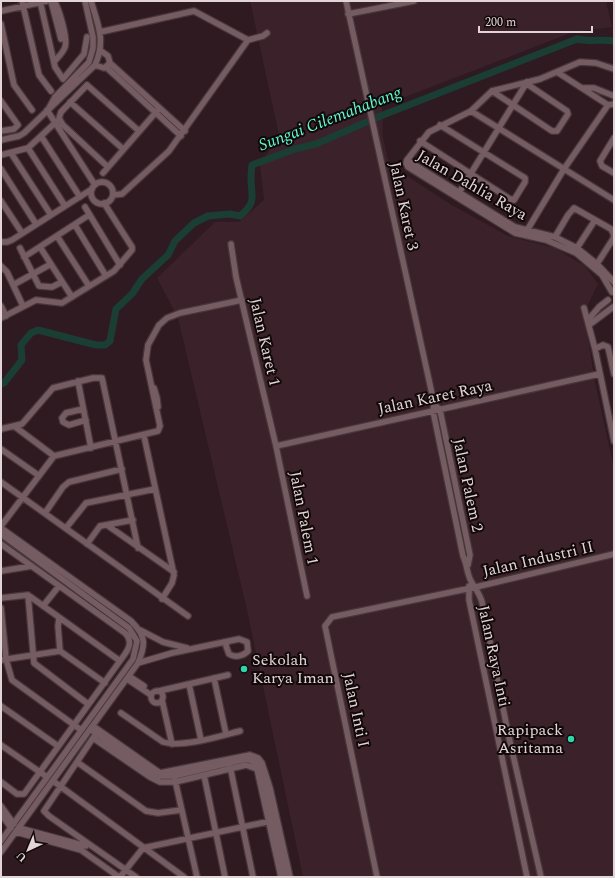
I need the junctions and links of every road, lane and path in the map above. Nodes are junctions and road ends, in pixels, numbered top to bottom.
1 (47, 1) edge
2 (53, 1) edge
3 (85, 1) edge
4 (91, 1) edge
5 (346, 1) edge
6 (414, 1) edge
7 (40, 2) edge
8 (23, 4) edge
9 (1, 11) edge
10 (348, 14) junction
11 (1, 24) edge
12 (100, 32) junction
13 (267, 33) dead end
14 (87, 37) dead end
15 (248, 40) junction
16 (101, 52) junction
17 (54, 62) junction
18 (95, 64) junction
19 (108, 65) junction
20 (614, 69) edge
21 (557, 72) junction
22 (527, 83) junction
23 (582, 88) junction
24 (492, 91) junction
25 (51, 92) dead end
26 (614, 96) edge
27 (1, 101) edge
28 (70, 102) junction
29 (611, 104) edge
30 (514, 106) junction
31 (4, 110) edge
32 (32, 110) dead end
33 (48, 110) junction
34 (157, 110) junction
35 (471, 111) junction
36 (57, 120) junction
37 (440, 125) junction
38 (499, 129) junction
39 (1, 131) edge
40 (140, 131) junction
41 (183, 134) junction
42 (41, 136) junction
43 (614, 138) edge
44 (1, 140) edge
45 (420, 141) junction
46 (28, 148) junction
47 (123, 149) junction
48 (485, 152) junction
49 (11, 153) junction
50 (1, 155) edge
51 (108, 167) junction
52 (1, 169) edge
53 (564, 169) junction
54 (103, 173) dead end
55 (614, 173) edge
56 (471, 174) junction
57 (93, 187) junction
58 (113, 195) junction
59 (458, 195) junction
60 (80, 197) junction
61 (614, 200) edge
62 (1, 201) edge
63 (104, 203) junction
64 (65, 206) junction
65 (85, 207) dead end
66 (51, 215) junction
67 (89, 215) junction
68 (595, 220) junction
69 (36, 224) junction
70 (75, 224) junction
71 (525, 233) junction
72 (22, 234) junction
73 (57, 236) junction
74 (555, 237) junction
75 (2, 241) edge
76 (231, 244) dead end
77 (40, 247) junction
78 (20, 248) dead end
79 (577, 248) junction
80 (24, 256) junction
81 (51, 264) junction
82 (120, 265) junction
83 (1, 266) edge
84 (596, 266) junction
85 (33, 275) junction
86 (106, 276) junction
87 (62, 282) junction
88 (614, 282) edge
89 (13, 285) junction
90 (89, 286) junction
91 (613, 291) edge
92 (72, 297) junction
93 (242, 300) junction
94 (608, 300) junction
95 (1, 306) edge
96 (23, 306) junction
97 (614, 307) edge
98 (584, 308) dead end
99 (3, 317) edge
100 (589, 322) junction
101 (595, 349) junction
102 (599, 374) junction
103 (614, 374) edge
104 (78, 381) junction
105 (434, 404) junction
106 (83, 409) junction
107 (440, 410) junction
108 (433, 411) junction
109 (86, 420) junction
110 (22, 424) junction
111 (14, 426) junction
112 (1, 429) edge
113 (22, 431) junction
114 (144, 436) junction
115 (614, 441) edge
116 (117, 442) junction
117 (276, 446) junction
118 (91, 448) junction
119 (1, 449) edge
120 (54, 456) junction
121 (122, 469) junction
122 (38, 475) junction
123 (1, 482) edge
124 (155, 489) junction
125 (128, 495) junction
126 (21, 500) junction
127 (45, 513) junction
128 (133, 520) junction
129 (116, 523) junction
130 (107, 525) junction
131 (2, 526) edge
132 (66, 528) junction
133 (116, 531) junction
134 (1, 534) edge
135 (1, 544) edge
136 (87, 544) junction
137 (138, 548) junction
138 (614, 554) edge
139 (46, 559) junction
140 (42, 565) junction
141 (468, 565) junction
142 (32, 566) junction
143 (1, 571) edge
144 (174, 572) junction
145 (59, 573) junction
146 (471, 581) junction
147 (59, 586) junction
148 (476, 587) junction
149 (468, 588) junction
150 (81, 589) junction
151 (28, 595) junction
152 (307, 596) dead end
153 (1, 598) edge
154 (162, 599) junction
155 (43, 606) junction
156 (1, 608) edge
157 (188, 616) dead end
158 (59, 618) junction
159 (129, 628) junction
160 (140, 630) junction
161 (125, 633) junction
162 (227, 642) dead end
163 (189, 649) junction
164 (60, 652) junction
165 (32, 656) junction
166 (3, 659) edge
167 (120, 661) junction
168 (138, 663) junction
169 (228, 675) dead end
170 (128, 677) junction
171 (214, 678) junction
172 (105, 683) junction
173 (189, 684) junction
174 (159, 691) junction
175 (151, 694) junction
176 (162, 700) junction
177 (102, 701) junction
178 (88, 704) junction
179 (108, 705) junction
180 (1, 706) edge
181 (121, 713) dead end
182 (73, 725) junction
183 (91, 728) junction
184 (81, 730) junction
185 (240, 731) dead end
186 (96, 734) junction
187 (226, 734) junction
188 (201, 740) junction
189 (172, 744) junction
190 (1, 745) edge
191 (58, 746) junction
192 (122, 750) junction
193 (77, 762) junction
194 (216, 765) junction
195 (230, 767) junction
196 (52, 769) junction
197 (144, 771) junction
198 (40, 772) junction
199 (58, 773) junction
200 (204, 775) junction
201 (174, 776) junction
202 (47, 777) junction
203 (53, 781) junction
204 (1, 782) edge
205 (60, 786) junction
206 (268, 788) junction
207 (1, 806) edge
208 (181, 810) junction
209 (1, 814) edge
210 (271, 821) junction
211 (12, 826) junction
212 (242, 827) junction
213 (18, 830) junction
214 (216, 832) junction
215 (188, 838) junction
216 (1, 841) edge
217 (84, 843) junction
218 (143, 848) junction
219 (2, 849) edge
220 (282, 850) junction
221 (122, 874) edge
222 (130, 877) edge
223 (136, 877) edge
224 (184, 877) edge
225 (197, 877) edge
226 (225, 877) edge
227 (253, 877) edge
228 (281, 877) edge
229 (285, 877) edge
230 (290, 877) edge
231 (378, 877) edge
232 (527, 877) edge
233 (541, 877) edge

1 - 7 street
2 - 17 street
3 - 33 street
4 - 12 street
5 - 10 street, Jalan Karet 3
6 - 10 street
7 - 8 street
7 - 17 street
8 - 9 street
8 - 25 street
10 - 105 street, Jalan Karet 3
11 - 32 street
12 - 15 street
12 - 16 street
13 - 15 street
14 - 17 street
15 - 41 street
16 - 18 street
16 - 19 street
18 - 19 street
18 - 33 street
19 - 34 street
20 - 21 street
21 - 22 street
21 - 23 street
22 - 24 street
22 - 30 street
22 - 30 street
23 - 26 street
23 - 29 street
24 - 30 street
24 - 35 street
27 - 31 street
28 - 36 street
28 - 40 street
28 - 47 street
29 - 53 street
30 - 38 street
31 - 39 street
33 - 36 street
33 - 44 street
34 - 40 street
34 - 41 street
35 - 37 street
35 - 38 street
36 - 42 street
36 - 51 street
36 - 57 street
37 - 45 street
37 - 48 street
38 - 48 street
38 - 53 street
40 - 47 street
41 - 58 street
42 - 46 street
42 - 60 street
43 - 55 street
45 - 56 street
45 - 59 street, Jalan Dahlia Raya
46 - 49 street
46 - 64 street
47 - 51 street
48 - 56 street
48 - 56 street
49 - 50 street
49 - 66 street
51 - 54 street
52 - 69 street
53 - 61 street
53 - 71 street
56 - 59 street
57 - 58 street
57 - 60 street
57 - 63 street
58 - 63 street
59 - 71 street, Jalan Dahlia Raya
60 - 64 street
62 - 72 street
63 - 82 street
64 - 66 street
65 - 67 street
66 - 69 street
67 - 70 street
67 - 82 street
68 - 74 street
68 - 79 street
68 - 84 street
69 - 72 street
70 - 73 street
70 - 86 street
71 - 74 street, Jalan Dahlia Raya
71 - 84 street, Jalan Dahlia Raya
72 - 75 street
73 - 77 street
73 - 90 street
74 - 79 street, Jalan Dahlia Raya
76 - 93 street, Jalan Karet 1
77 - 80 street
77 - 81 street
78 - 80 street
79 - 84 street, Jalan Dahlia Raya
80 - 85 street
81 - 85 street
81 - 87 street
82 - 86 street
83 - 89 street
84 - 88 street, Jalan Dahlia Raya
84 - 91 street, Jalan Dahlia Raya
85 - 87 street
85 - 89 street
86 - 90 street
87 - 92 street
89 - 96 street
90 - 92 street
91 - 94 street
92 - 96 street
93 - 114 street
93 - 117 street, Jalan Karet 1
94 - 97 street
94 - 100 street
95 - 99 street
96 - 99 street
97 - 100 street
98 - 100 street
100 - 101 street
101 - 102 street
101 - 103 street
102 - 107 street, Jalan Karet Raya
102 - 115 street
104 - 106 street
104 - 110 street
104 - 116 street
105 - 107 street
105 - 108 street, Jalan Karet 3
106 - 109 street
106 - 109 street
107 - 108 street, Jalan Karet Raya
107 - 141 street, Jalan Palem 2
108 - 117 street, Jalan Karet Raya
108 - 141 street, Jalan Palem 2
109 - 118 street
110 - 111 street
110 - 113 street
111 - 112 street
111 - 113 street
113 - 120 street
114 - 116 street
114 - 124 street
116 - 118 street
116 - 121 street
117 - 152 street, Jalan Palem 1
118 - 120 street
119 - 122 street
120 - 122 street
121 - 125 street
121 - 127 street
122 - 126 street
123 - 126 street
124 - 125 street
124 - 144 street
125 - 128 street
125 - 132 street
126 - 127 street
126 - 131 street
127 - 132 street
128 - 129 street
128 - 137 street
129 - 130 street
129 - 133 street
130 - 133 street
130 - 136 street
131 - 139 street
132 - 136 street
133 - 137 street
134 - 140 street
135 - 142 street
136 - 154 street
137 - 144 street
138 - 148 street, Jalan Industri II
139 - 140 street
139 - 145 street
140 - 142 street
140 - 145 street
141 - 146 street, Jalan Palem 2
142 - 143 street
142 - 147 street
144 - 154 street
145 - 150 street
146 - 148 street, Jalan Palem 2
146 - 149 street, Jalan Raya Inti
147 - 155 street
147 - 161 street
148 - 149 street, Jalan Industri II
148 - 233 street, Jalan Raya Inti
149 - 231 street, Jalan Inti I
149 - 232 street, Jalan Raya Inti
150 - 159 street
150 - 160 street
151 - 153 street
151 - 155 street
151 - 165 street
154 - 157 street
155 - 158 street
156 - 166 street
158 - 164 street
158 - 167 street
159 - 161 street
159 - 177 street
160 - 163 street
160 - 168 street
161 - 167 street
162 - 163 street
163 - 168 street
164 - 165 street
164 - 172 street
165 - 166 street
165 - 178 street
166 - 182 street
167 - 172 street
168 - 170 street
169 - 171 street
170 - 175 street
170 - 179 street
171 - 173 street
171 - 187 street
172 - 178 street
173 - 174 street
173 - 188 street
174 - 175 street
174 - 176 street
175 - 176 street
176 - 189 street
177 - 179 street
177 - 184 street
178 - 182 street
179 - 183 street
180 - 191 street
181 - 189 street
182 - 184 street
182 - 191 street
183 - 186 street
183 - 199 street
184 - 196 street
185 - 187 street
186 - 192 street
186 - 193 street
186 - 197 street
187 - 188 street
188 - 189 street
190 - 198 street
191 - 198 street
192 - 197 street
192 - 201 street
193 - 205 street
193 - 208 street
194 - 195 street
194 - 201 street
194 - 206 street
195 - 200 street
195 - 206 street
195 - 210 street
195 - 212 street
196 - 199 street
196 - 202 street
197 - 201 street
198 - 202 street
198 - 204 street
199 - 203 street
200 - 201 street
200 - 214 street
201 - 208 street
202 - 211 street
203 - 205 street
203 - 213 street
205 - 217 street
205 - 218 street
206 - 210 street
206 - 220 street
207 - 211 street
208 - 215 street
209 - 211 street
210 - 212 street
210 - 220 street
210 - 228 street
211 - 216 street
212 - 214 street
212 - 227 street
213 - 217 street
213 - 219 street
213 - 221 street
214 - 215 street
214 - 226 street
215 - 218 street
215 - 225 street
217 - 221 street
218 - 221 street
218 - 224 street
220 - 229 street
220 - 230 street
221 - 222 street
221 - 223 street

